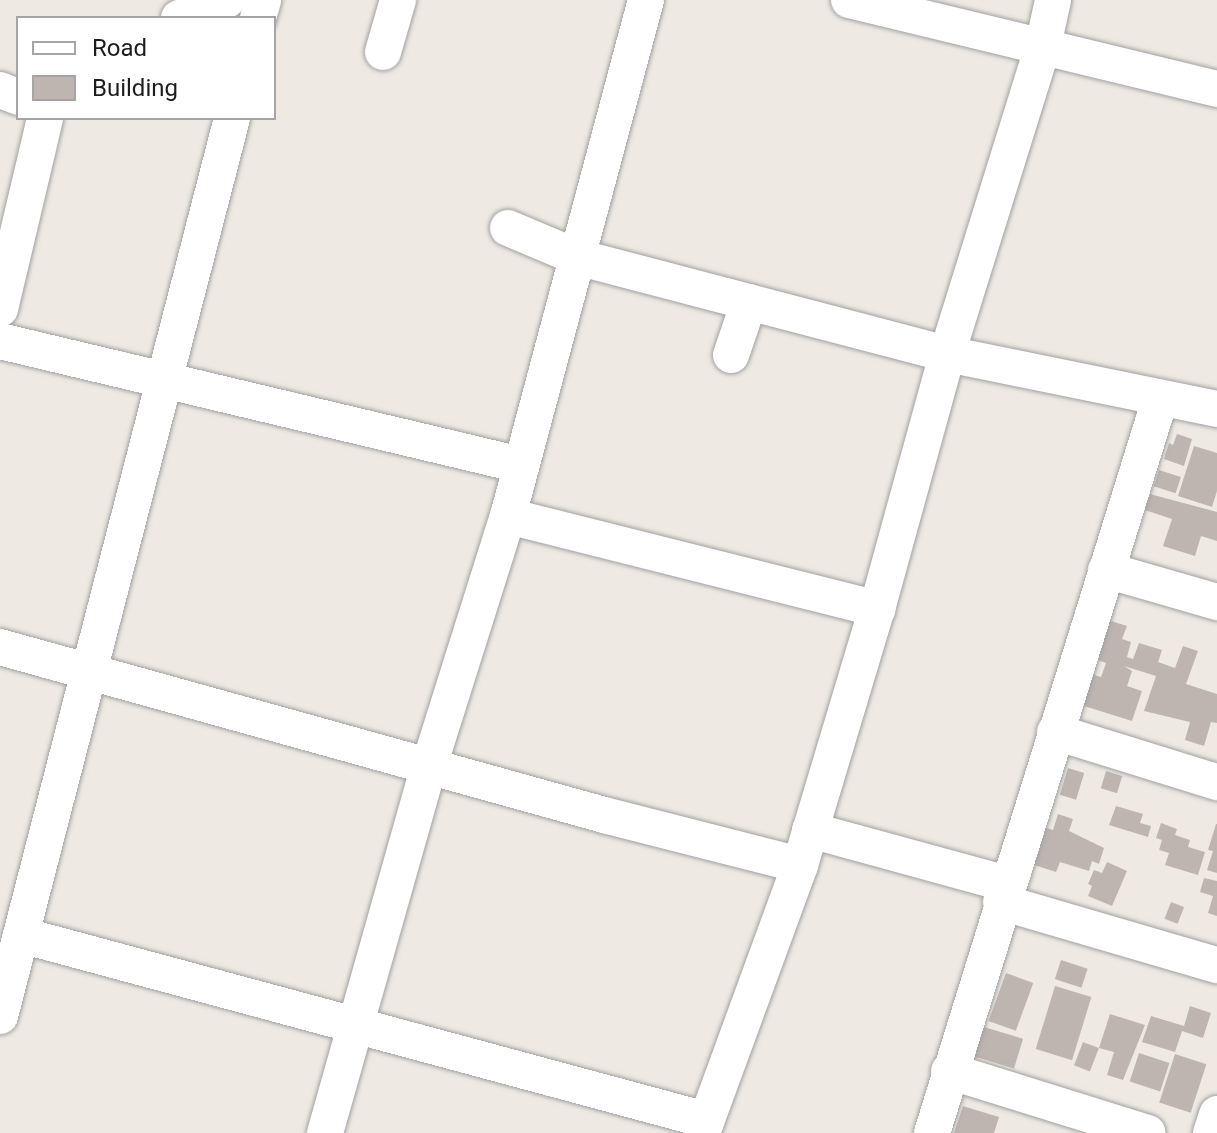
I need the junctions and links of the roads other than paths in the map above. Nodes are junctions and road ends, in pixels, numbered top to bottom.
1 (398, 0) edge
2 (646, 0) edge
3 (849, 0) edge
4 (1053, 0) edge
5 (1043, 46) junction
6 (383, 52) dead end
7 (1217, 89) edge
8 (45, 120) edge
9 (231, 120) edge
10 (508, 228) dead end
11 (577, 257) junction
12 (749, 302) junction
13 (0, 309) edge
14 (0, 341) edge
15 (947, 354) junction
16 (731, 355) dead end
17 (164, 380) junction
18 (1160, 399) junction
19 (1217, 409) edge
20 (521, 465) junction
21 (508, 516) junction
22 (1106, 570) junction
23 (1217, 602) edge
24 (877, 609) junction
25 (0, 647) edge
26 (89, 672) junction
27 (1055, 732) junction
28 (429, 766) junction
29 (1217, 782) edge
30 (810, 830) junction
31 (800, 865) junction
32 (1004, 893) junction
33 (21, 935) junction
34 (1217, 965) edge
35 (0, 1016) edge
36 (355, 1027) junction
37 (949, 1071) junction
38 (1217, 1114) edge
39 (704, 1126) edge
40 (325, 1133) edge
41 (932, 1133) edge
42 (1148, 1133) edge
43 (1211, 1133) edge

1 - 6 street
2 - 11 street
3 - 5 street
4 - 5 street
5 - 7 street
5 - 15 street
8 - 13 street
9 - 17 street
10 - 11 street
11 - 12 street
11 - 20 street
12 - 15 street
12 - 16 street
14 - 17 street
15 - 18 street
15 - 24 street
17 - 20 street
17 - 26 street
18 - 19 street
18 - 22 street
20 - 21 street
21 - 24 street
21 - 28 street
22 - 23 street
22 - 27 street
24 - 30 street
25 - 26 street
26 - 28 street
26 - 33 street
27 - 29 street
27 - 32 street
28 - 31 street
28 - 36 street
30 - 31 street
30 - 32 street
31 - 39 street
32 - 34 street
32 - 37 street
33 - 35 street
33 - 36 street
36 - 39 street
36 - 40 street
37 - 41 street
37 - 42 street
38 - 43 street

